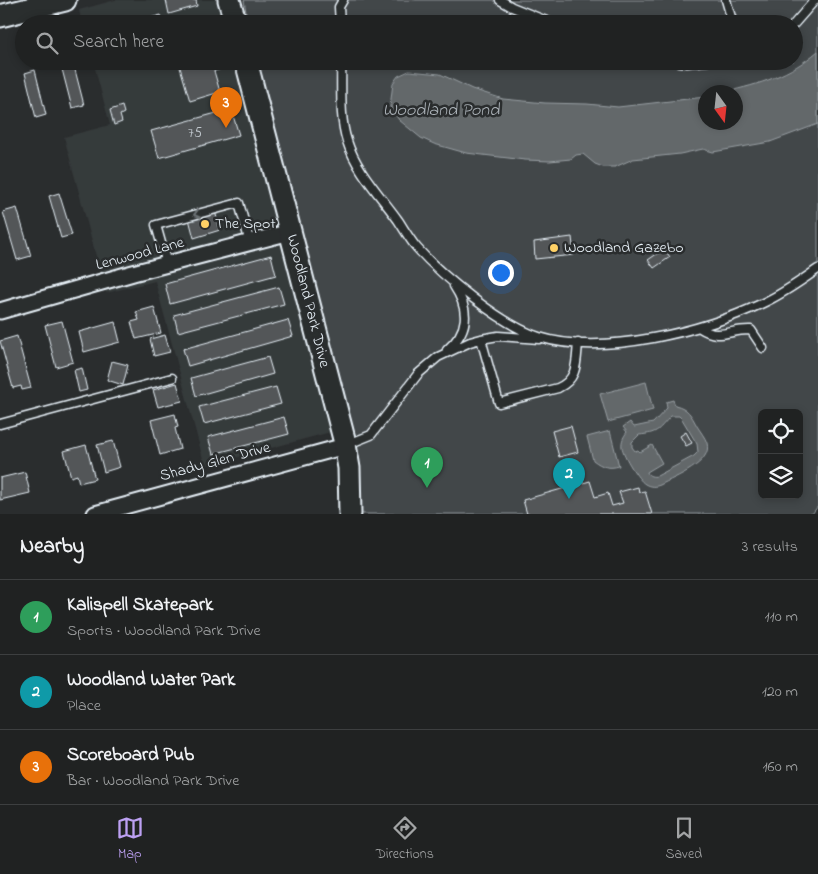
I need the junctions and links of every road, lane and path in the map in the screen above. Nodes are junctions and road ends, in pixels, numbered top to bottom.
1 (65, 0) edge
2 (229, 0) edge
3 (343, 0) edge
4 (500, 0) edge
5 (726, 0) edge
6 (815, 0) edge
7 (32, 4) edge
8 (233, 15) edge
9 (339, 15) edge
10 (530, 15) edge
11 (730, 15) edge
12 (802, 15) edge
13 (0, 16) edge
14 (248, 70) edge
15 (341, 70) edge
16 (290, 232) junction
17 (250, 243) junction
18 (167, 264) junction
19 (818, 269) edge
20 (447, 276) junction
21 (0, 311) edge
22 (700, 328) junction
23 (481, 339) junction
24 (546, 339) junction
25 (578, 343) junction
26 (763, 348) dead end
27 (438, 357) junction
28 (172, 378) dead end
29 (0, 424) edge
30 (345, 446) junction
31 (95, 514) edge
32 (350, 514) edge

1 - 7 street
2 - 8 street
3 - 9 lane
4 - 10 lane
5 - 11 lane
6 - 12 lane
7 - 13 street
14 - 16 street, Woodland Park Drive
15 - 20 lane
16 - 17 street, Lenwood Lane
16 - 30 street, Woodland Park Drive
17 - 18 street, Lenwood Lane
17 -> 18 lane
18 - 21 street, Lenwood Lane
19 - 22 lane
20 - 24 lane
20 - 27 lane
22 - 25 lane
22 - 26 lane
23 - 24 lane
23 - 25 lane
23 - 27 lane
24 - 25 lane
27 - 30 lane
28 - 29 lane
30 - 31 street, Shady Glen Drive
30 - 32 street, Woodland Park Drive

